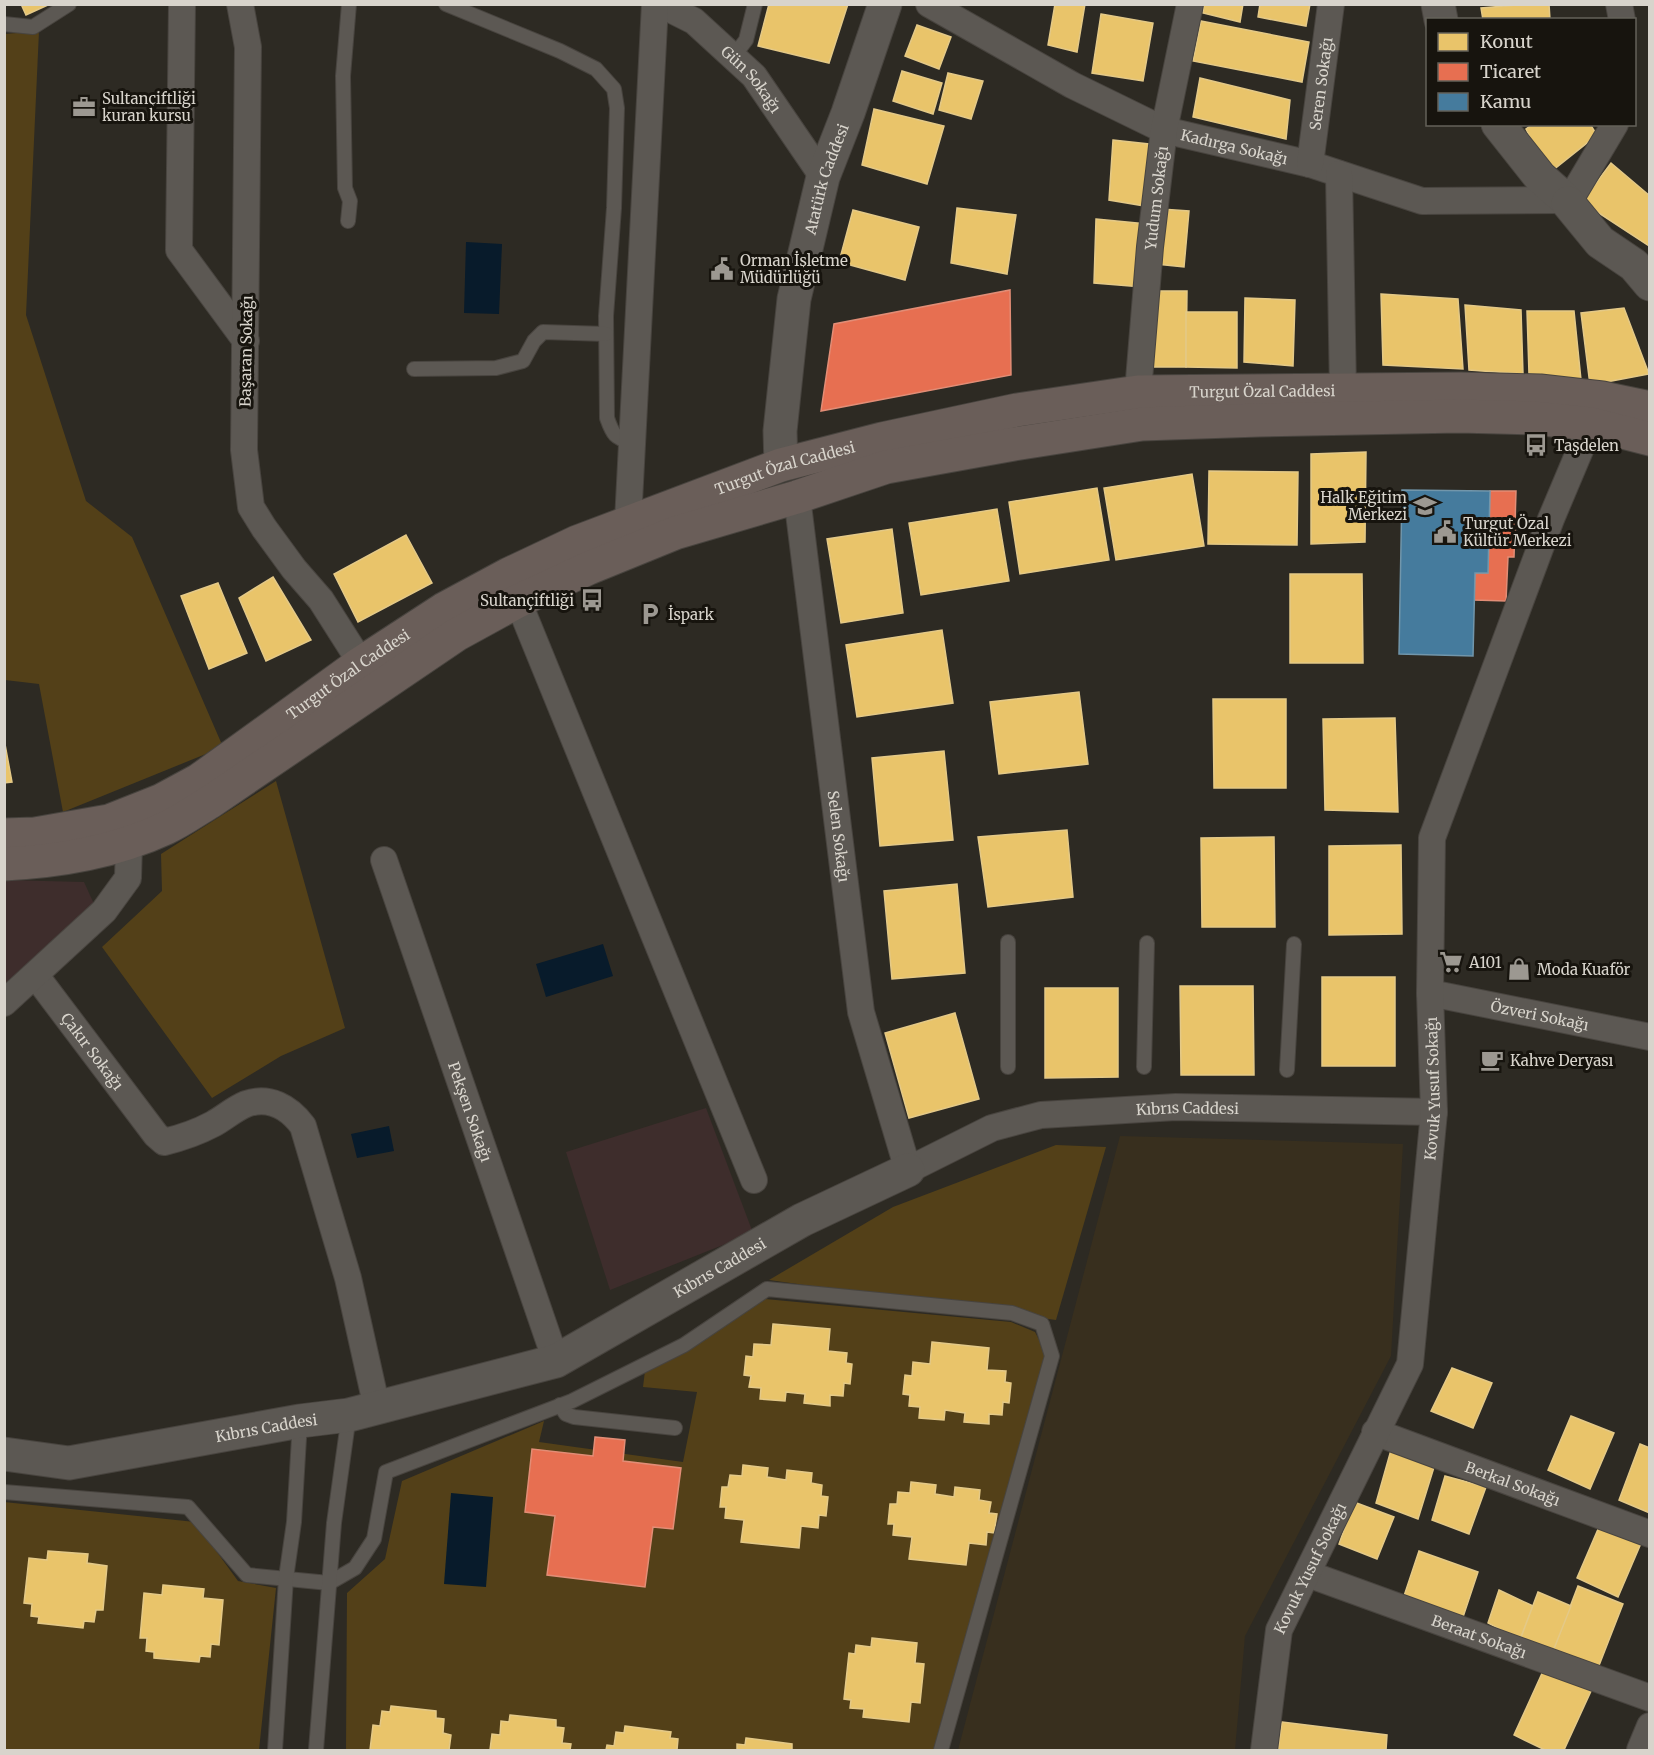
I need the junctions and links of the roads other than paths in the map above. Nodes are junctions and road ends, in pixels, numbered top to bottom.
1 (69, 4) edge
2 (182, 4) edge
3 (240, 4) edge
4 (349, 4) edge
5 (446, 4) edge
6 (658, 4) edge
7 (755, 4) edge
8 (885, 4) edge
9 (929, 4) edge
10 (1190, 4) edge
11 (1331, 4) edge
12 (692, 13) edge
13 (4, 24) edge
14 (733, 57) junction
15 (1500, 126) edge
16 (1614, 126) edge
17 (1164, 130) junction
18 (1310, 164) junction
19 (1338, 174) junction
20 (823, 177) junction
21 (1567, 202) junction
22 (348, 221) dead end
23 (1650, 284) edge
24 (606, 334) junction
25 (246, 341) junction
26 (414, 369) dead end
27 (1138, 393) junction
28 (1343, 405) junction
29 (1650, 408) edge
30 (1591, 424) junction
31 (1650, 439) edge
32 (632, 443) junction
33 (781, 465) junction
34 (797, 497) junction
35 (628, 522) junction
36 (518, 602) junction
37 (369, 676) junction
38 (128, 829) junction
39 (4, 835) edge
40 (384, 860) dead end
41 (4, 864) edge
42 (1008, 942) dead end
43 (1147, 943) dead end
44 (1294, 944) dead end
45 (36, 976) junction
46 (1430, 993) junction
47 (4, 1003) edge
48 (1650, 1037) edge
49 (1008, 1067) dead end
50 (1144, 1067) dead end
51 (1287, 1070) dead end
52 (1434, 1112) junction
53 (908, 1170) junction
54 (754, 1180) dead end
55 (555, 1361) junction
56 (560, 1405) junction
57 (363, 1411) junction
58 (300, 1421) junction
59 (675, 1428) dead end
60 (1375, 1432) junction
61 (4, 1454) edge
62 (4, 1492) edge
63 (1650, 1534) edge
64 (1308, 1574) junction
65 (286, 1578) junction
66 (329, 1583) junction
67 (1650, 1698) edge
68 (1650, 1726) edge
69 (275, 1750) edge
70 (316, 1750) edge
71 (940, 1750) edge
72 (1264, 1750) edge
73 (1640, 1750) edge

1 - 13 lane
2 - 25 street
3 - 25 street, Başaran Sokağı
4 - 22 lane
5 - 24 lane
6 - 12 street, Gün Sokağı
6 - 32 street
7 - 14 lane
8 - 20 street, Atatürk Caddesi
9 - 17 street, Kadırga Sokağı
10 - 17 street, Yudum Sokağı
11 - 18 street, Seren Sokağı
12 - 14 street, Gün Sokağı
14 - 20 street, Gün Sokağı
15 - 21 street
16 - 21 street
17 - 18 street, Kadırga Sokağı
17 - 27 street, Yudum Sokağı
18 - 19 street, Kadırga Sokağı
19 - 21 street, Kadırga Sokağı
19 - 28 street
20 - 33 street, Atatürk Caddesi
21 - 23 street
24 - 26 lane
24 - 32 lane
25 - 37 street, Başaran Sokağı
27 - 28 main road, Turgut Özal Caddesi
27 - 33 main road, Turgut Özal Caddesi
28 - 29 main road, Turgut Özal Caddesi
28 - 30 main road, Turgut Özal Caddesi
28 - 34 main road, Turgut Özal Caddesi
30 - 31 main road, Turgut Özal Caddesi
30 - 46 street, Kovuk Yusuf Sokağı
32 - 35 street
33 - 34 main road
33 - 35 main road, Turgut Özal Caddesi
34 - 36 main road, Turgut Özal Caddesi
34 - 53 street, Selen Sokağı
35 - 37 main road, Turgut Özal Caddesi
36 - 37 main road, Turgut Özal Caddesi
36 - 54 street
37 - 38 main road, Turgut Özal Caddesi
38 - 39 main road, Turgut Özal Caddesi
38 - 41 main road, Turgut Özal Caddesi
38 - 45 street
40 - 55 street, Pekşen Sokağı
42 - 49 lane
43 - 50 lane
44 - 51 lane
45 - 47 street
45 - 57 street, Çakır Sokağı
46 - 48 street, Özveri Sokağı
46 - 52 street, Kovuk Yusuf Sokağı
52 - 53 street, Kıbrıs Caddesi
52 - 60 street, Kovuk Yusuf Sokağı
53 - 55 street, Kıbrıs Caddesi
55 - 57 street, Kıbrıs Caddesi
56 - 59 lane
56 - 66 lane
56 - 71 lane
57 - 58 street, Kıbrıs Caddesi
57 - 66 lane
58 - 61 street, Kıbrıs Caddesi
58 - 65 lane
60 - 63 street, Berkal Sokağı
60 - 64 street, Kovuk Yusuf Sokağı
62 - 65 lane
64 - 67 street, Beraat Sokağı
64 - 72 street, Kovuk Yusuf Sokağı
65 - 66 lane
65 - 69 lane
66 - 70 lane
68 - 73 street

